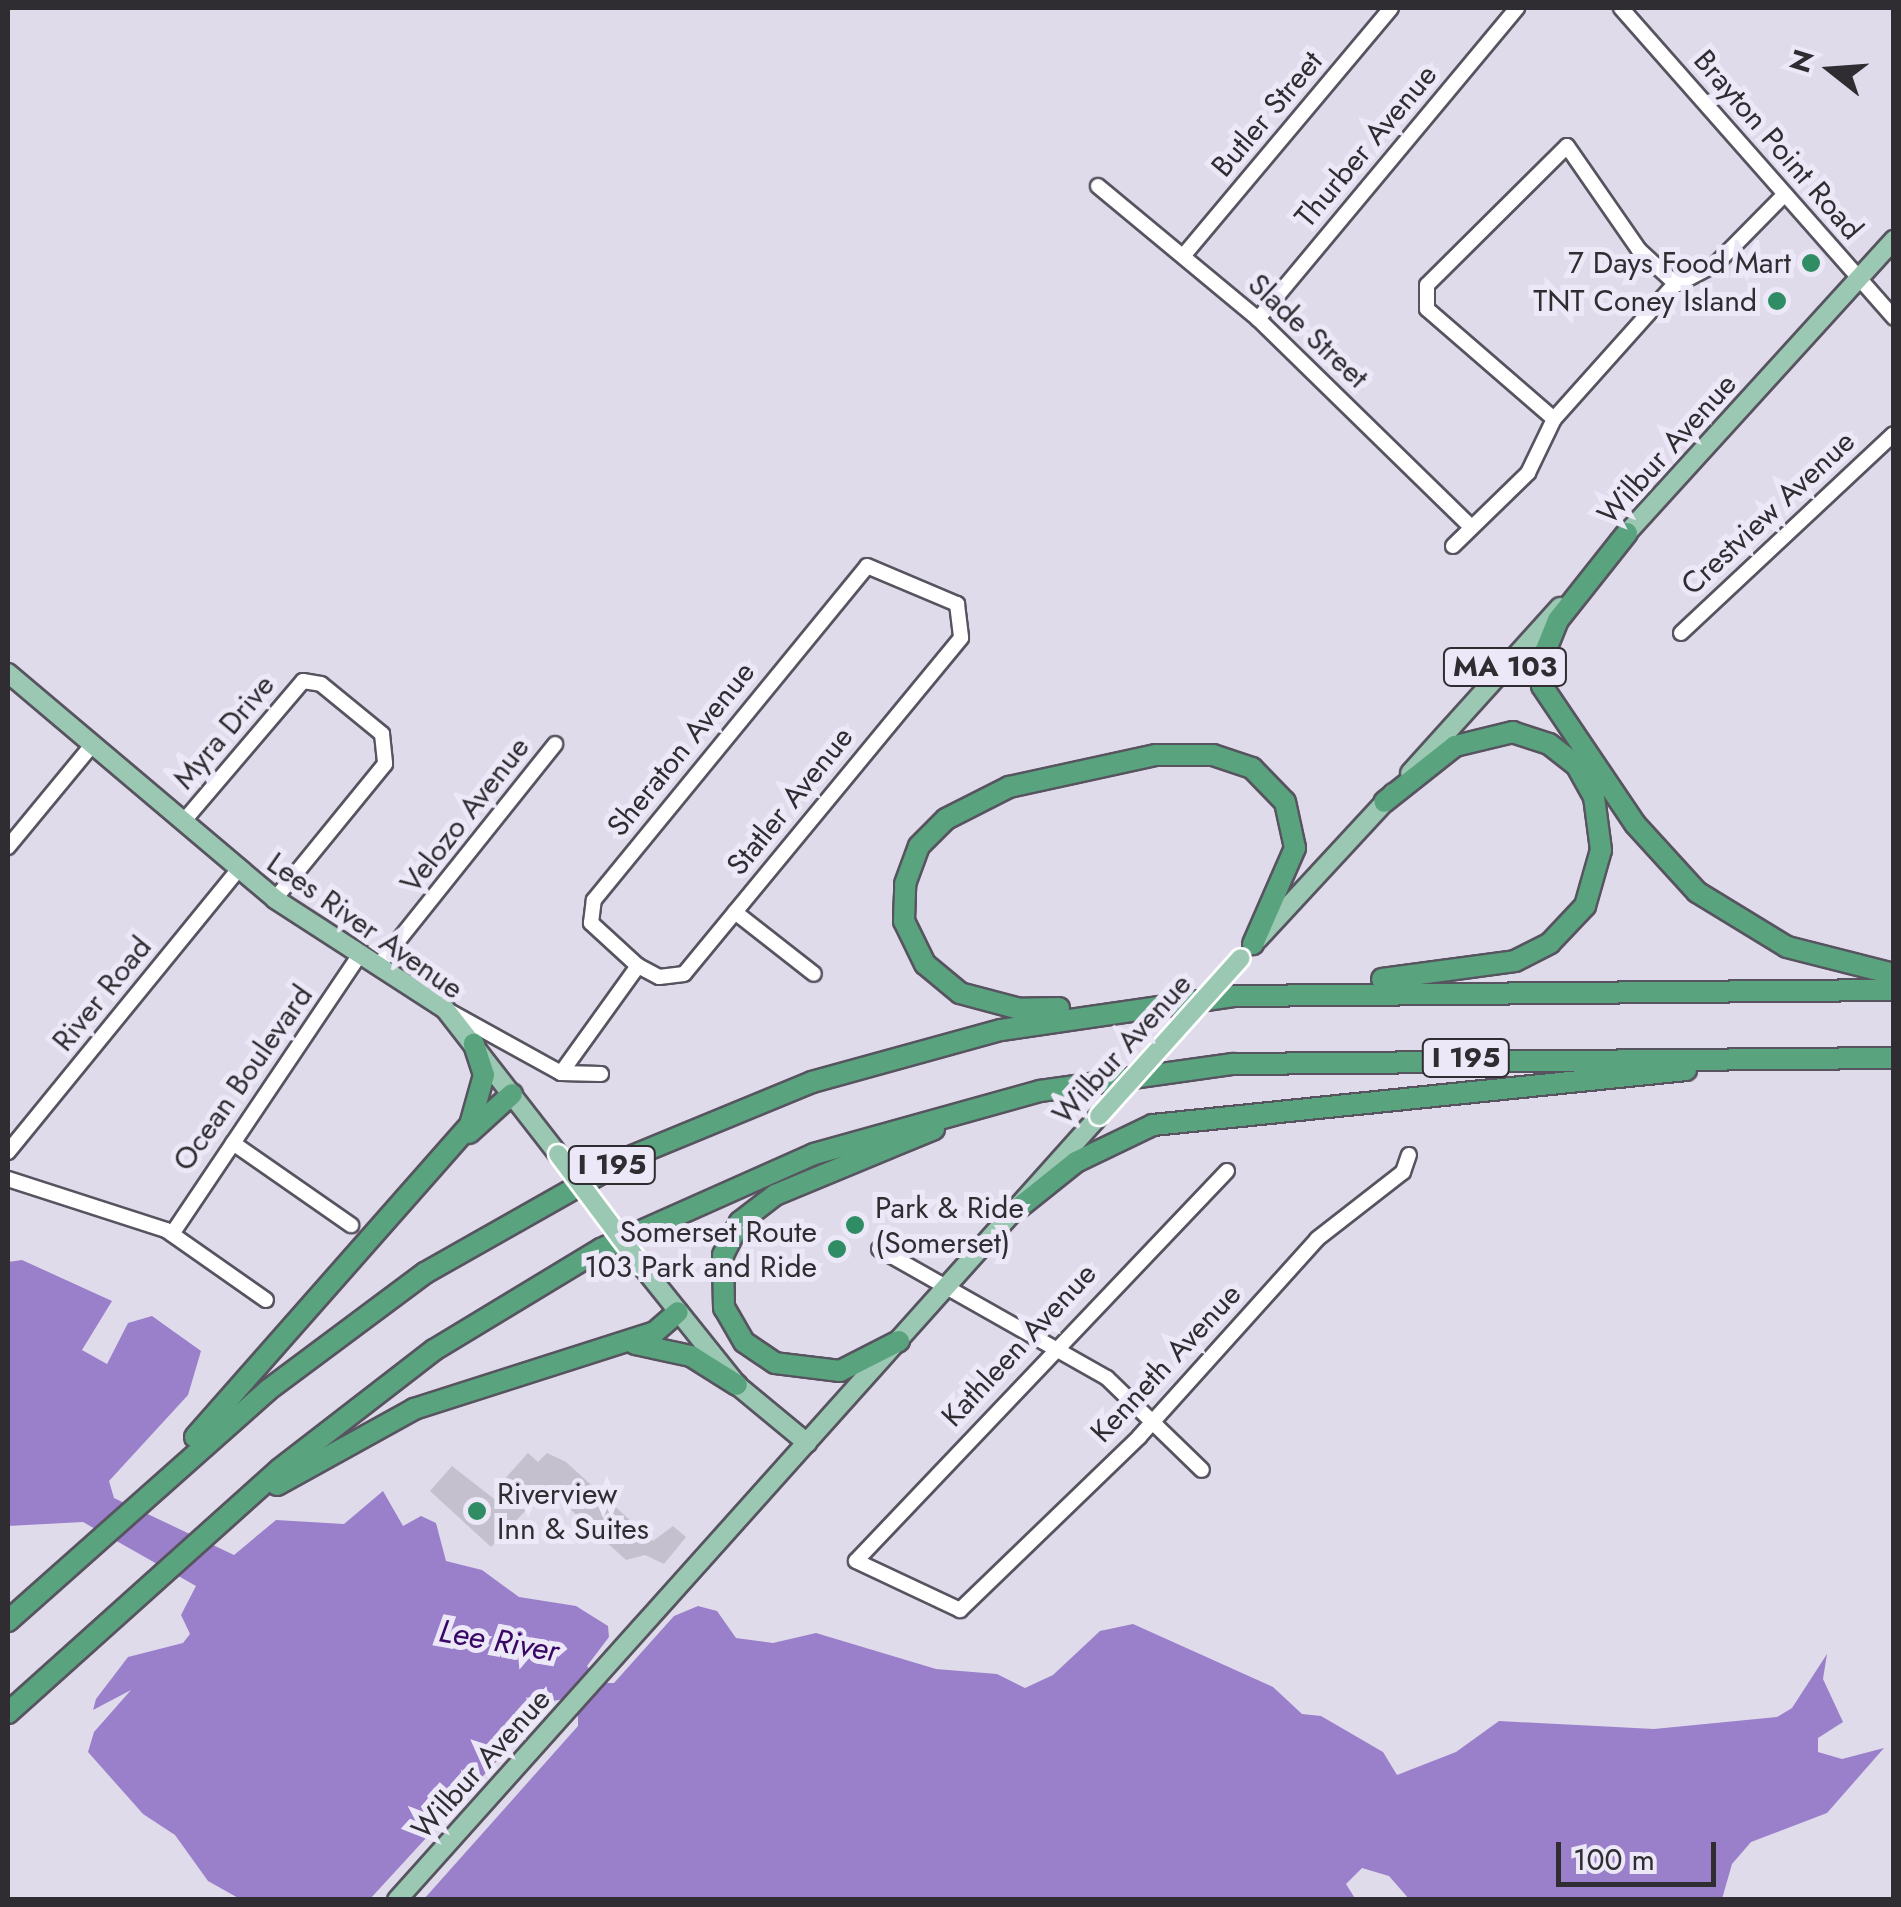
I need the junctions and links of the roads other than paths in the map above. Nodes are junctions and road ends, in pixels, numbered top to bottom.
1 (1392, 8) edge
2 (1517, 8) edge
3 (1622, 8) edge
4 (1098, 186) dead end
5 (1784, 194) junction
6 (1894, 240) edge
7 (1184, 255) junction
8 (1858, 278) junction
9 (1676, 284) junction
10 (1894, 318) edge
11 (1258, 319) junction
12 (1554, 419) junction
13 (1894, 434) edge
14 (1470, 526) junction
15 (1628, 532) junction
16 (1454, 546) dead end
17 (867, 566) joint
18 (1681, 633) dead end
19 (8, 673) edge
20 (93, 744) junction
21 (556, 744) dead end
22 (1384, 802) junction
23 (183, 822) junction
24 (8, 847) edge
25 (238, 870) junction
26 (274, 899) junction
27 (736, 912) junction
28 (1247, 951) junction
29 (360, 954) junction
30 (378, 966) junction
31 (638, 966) junction
32 (814, 974) dead end
33 (1894, 974) edge
34 (1894, 990) edge
35 (1273, 993) junction
36 (1156, 1004) junction
37 (445, 1009) junction
38 (474, 1044) junction
39 (1819, 1058) junction
40 (1894, 1058) edge
41 (561, 1073) junction
42 (601, 1074) dead end
43 (1040, 1091) junction
44 (512, 1094) junction
45 (233, 1143) junction
46 (8, 1152) edge
47 (1409, 1155) dead end
48 (434, 1165) junction
49 (1227, 1171) dead end
50 (8, 1178) edge
51 (1021, 1206) junction
52 (351, 1225) dead end
53 (172, 1234) junction
54 (878, 1249) dead end
55 (948, 1287) junction
56 (266, 1300) dead end
57 (678, 1312) junction
58 (898, 1341) junction
59 (608, 1348) junction
60 (1056, 1348) junction
61 (737, 1384) junction
62 (1153, 1421) junction
63 (807, 1443) junction
64 (1202, 1470) dead end
65 (145, 1497) junction
66 (214, 1527) junction
67 (960, 1610) joint
68 (8, 1620) edge
69 (8, 1712) edge
70 (397, 1900) edge

1 - 7 street, Butler Street
2 - 11 street, Thurber Avenue
3 - 5 street, Brayton Point Road
4 - 7 street, Slade Street
5 - 8 street, Brayton Point Road
5 - 9 street
6 - 8 main road, Wilbur Avenue / MA 103
7 - 11 street, Slade Street
8 - 10 street, Brayton Point Road
8 - 15 main road, Wilbur Avenue / MA 103
9 - 12 street
9 - 12 street
11 - 14 street, Slade Street
12 - 14 street
13 - 18 street, Crestview Avenue
14 - 16 street
15 - 22 main road, Wilbur Avenue / MA 103
15 - 33 highway
17 - 27 street, Statler Avenue
17 - 31 street, Sheraton Avenue
19 - 20 main road, Lees River Avenue
20 - 23 main road, Lees River Avenue
20 - 24 street
21 - 30 street, Velozo Avenue
22 - 28 main road, Wilbur Avenue / MA 103
22 - 35 highway
23 - 25 main road, Lees River Avenue
23 - 26 street, Myra Drive
25 - 26 main road, Lees River Avenue
25 - 46 street, River Road
26 - 29 main road, Lees River Avenue
27 - 31 street, Statler Avenue
27 - 32 street
28 - 36 highway
28 - 51 main road, Wilbur Avenue / MA 103, bridge
29 - 30 main road, Lees River Avenue
29 - 45 street, Ocean Boulevard
30 - 37 main road, Lees River Avenue
31 - 41 street
34 - 35 highway, I 195
35 - 36 highway, I 195
36 - 65 highway, I 195
37 - 38 main road, Lees River Avenue
37 - 41 street
38 - 44 main road, Lees River Avenue
38 - 48 highway
39 - 40 highway, I 195
39 - 43 highway, I 195
39 - 51 highway
41 - 42 street
43 - 58 highway
43 - 66 highway, I 195
44 - 48 highway
44 - 57 main road, Lees River Avenue, bridge
45 - 52 street
45 - 53 street, Ocean Boulevard
47 - 62 street, Kenneth Avenue
48 - 65 highway
49 - 60 street, Kathleen Avenue
50 - 53 street
51 - 55 main road, Wilbur Avenue / MA 103
53 - 56 street
54 - 55 street
55 - 58 main road, Wilbur Avenue / MA 103
55 - 60 street
57 - 59 highway
57 - 61 main road, Lees River Avenue
58 - 63 main road, Wilbur Avenue / MA 103
59 - 61 highway
59 - 66 highway
60 - 62 street
60 - 67 street, Kathleen Avenue
61 - 63 main road, Lees River Avenue
62 - 64 street
62 - 67 street, Kenneth Avenue
63 - 70 main road, Wilbur Avenue / MA 103
65 - 68 highway, I 195
66 - 69 highway, I 195

